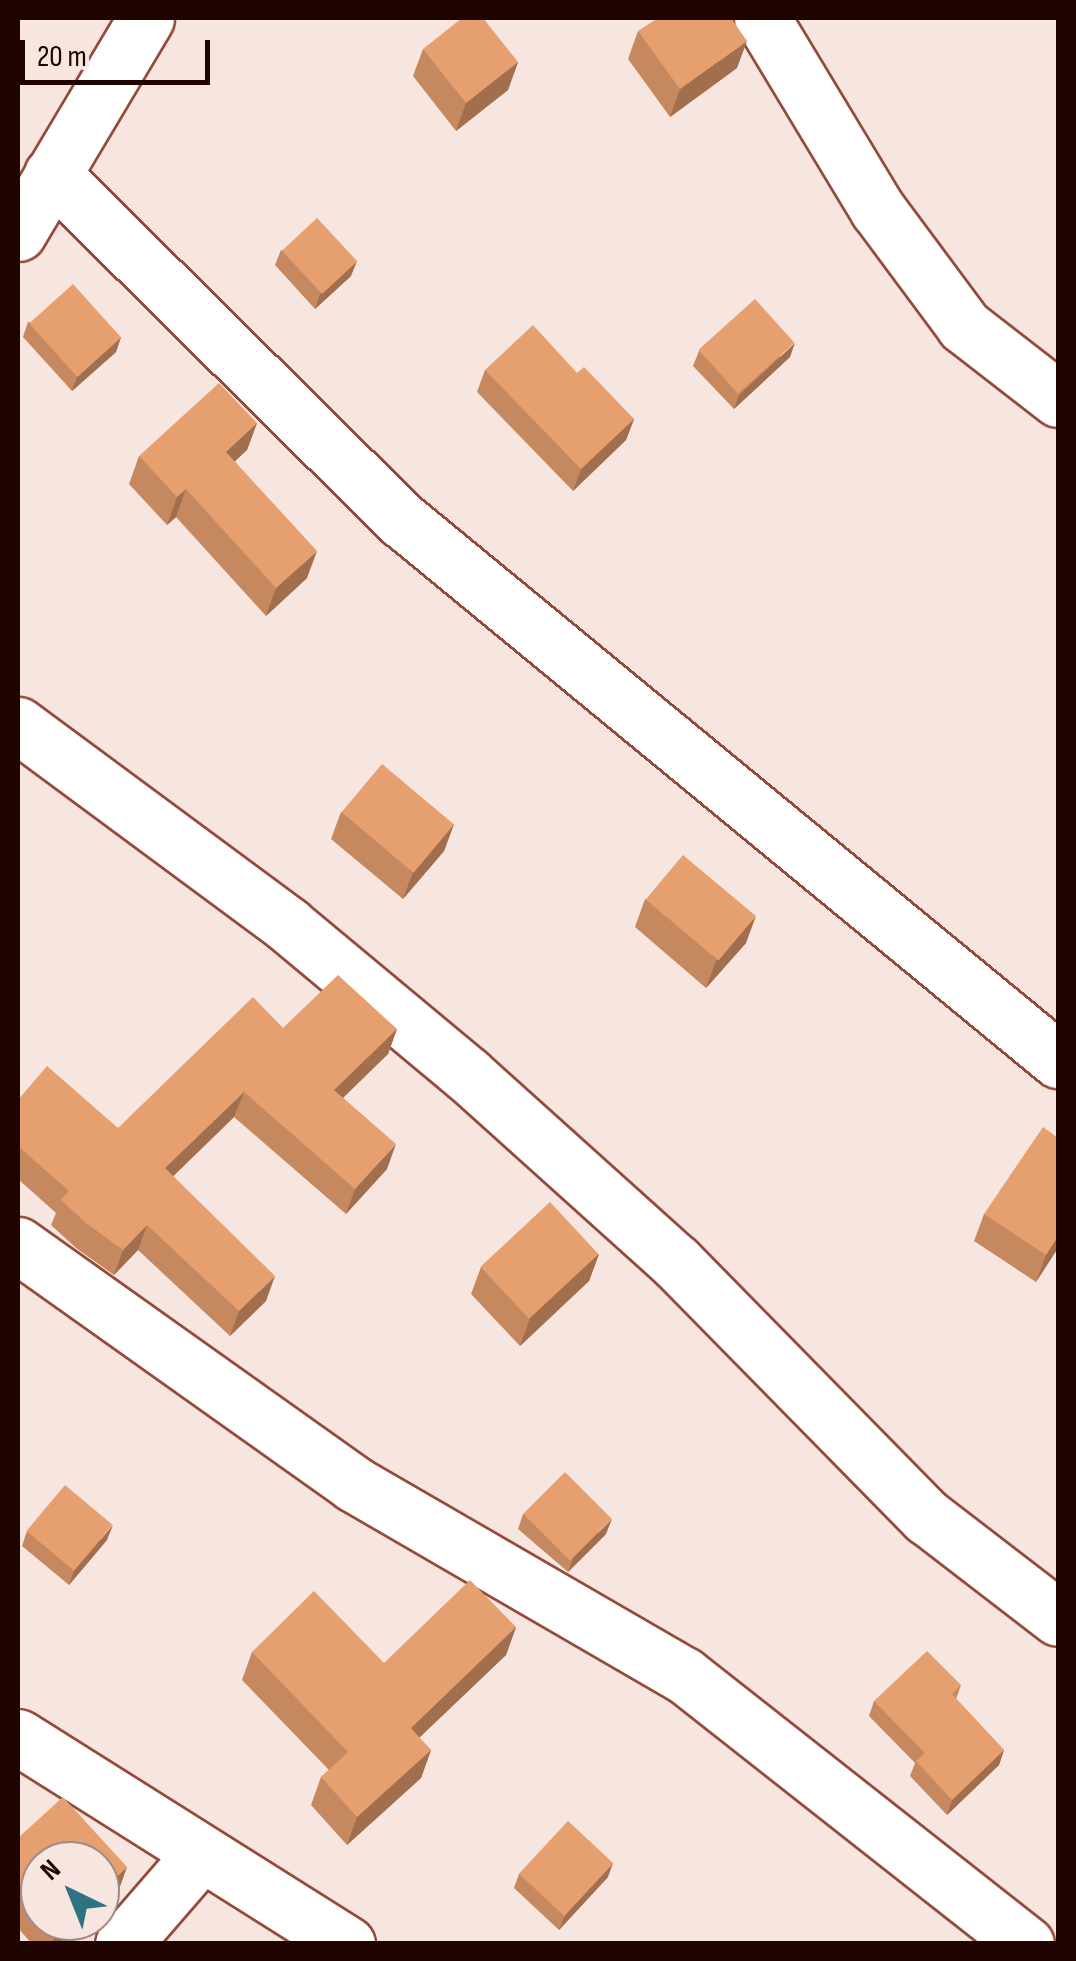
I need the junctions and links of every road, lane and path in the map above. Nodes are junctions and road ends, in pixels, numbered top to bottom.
1 (146, 18) edge
2 (762, 18) edge
3 (52, 174) junction
4 (18, 233) edge
5 (1058, 399) edge
6 (18, 725) edge
7 (1058, 1060) edge
8 (18, 1245) edge
9 (1058, 1618) edge
10 (18, 1737) edge
11 (200, 1855) junction
12 (123, 1944) edge
13 (347, 1944) edge
14 (1026, 1944) edge

1 - 3 street
2 - 5 street
3 - 4 street
3 - 7 street
6 - 9 street
8 - 14 street
10 - 11 street
11 - 12 street
11 - 13 street

